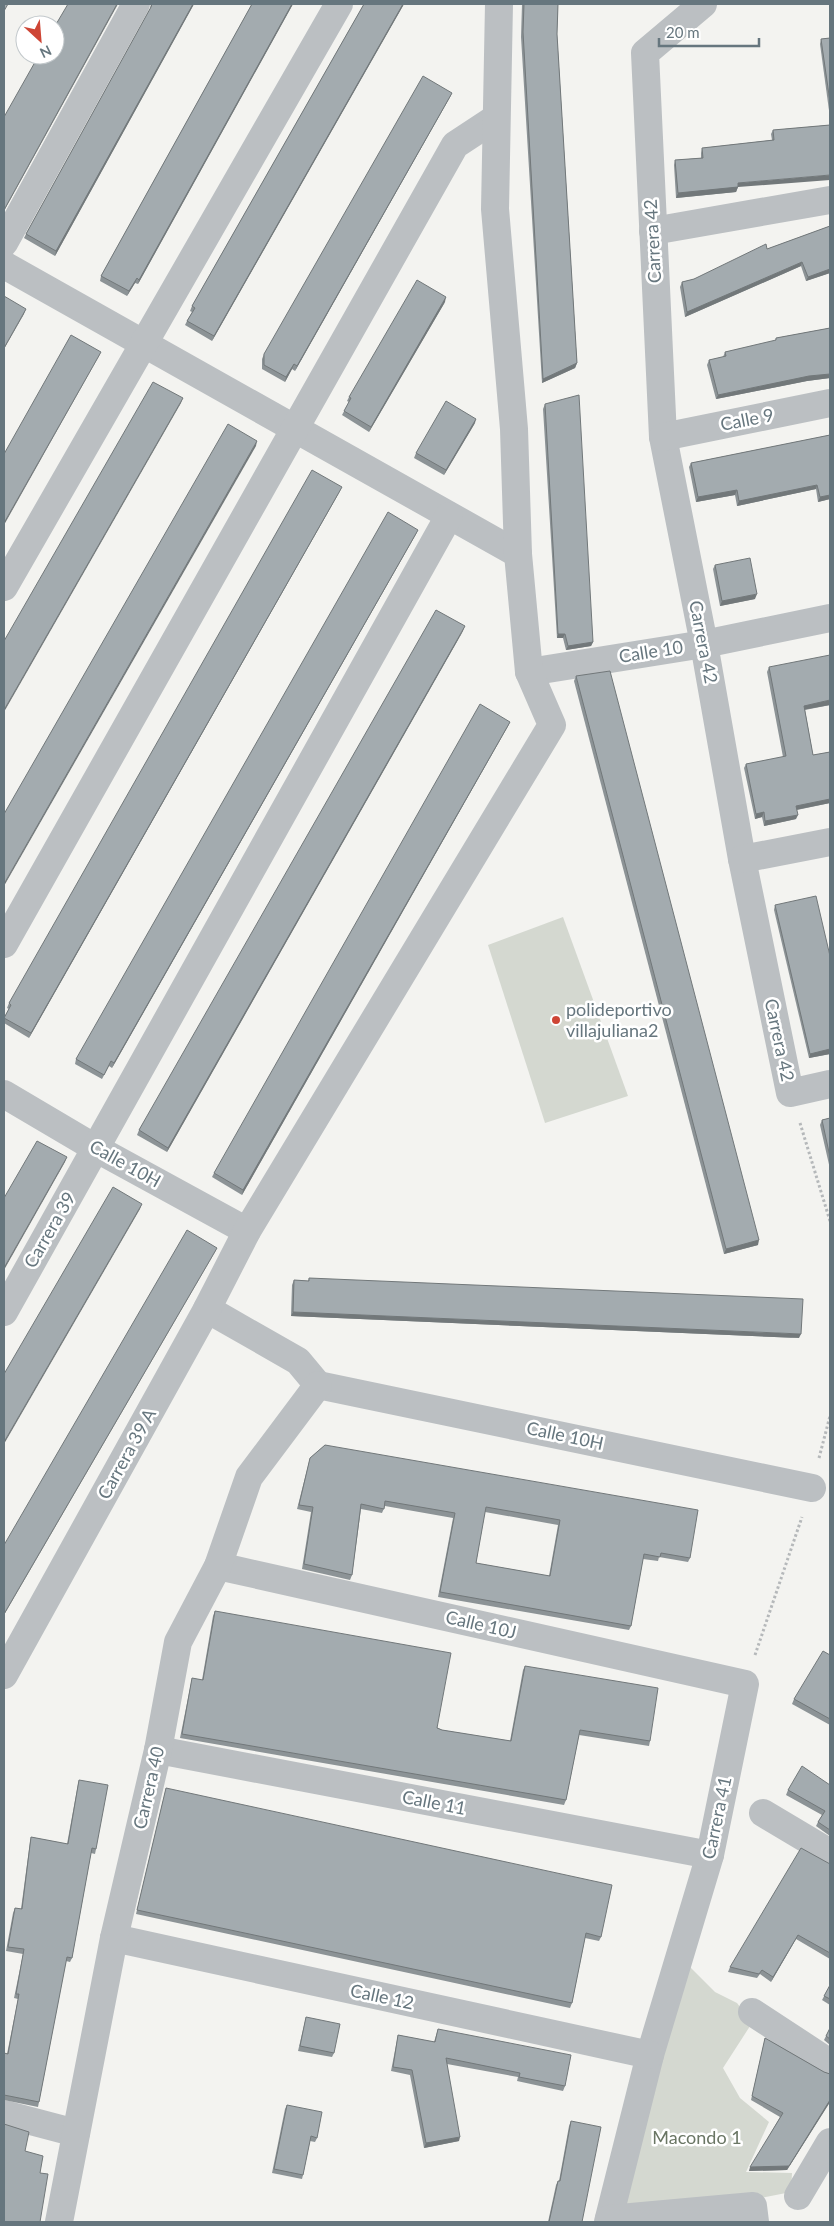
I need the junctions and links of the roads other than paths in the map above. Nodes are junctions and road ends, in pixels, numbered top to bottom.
1 (136, 4) edge
2 (339, 4) edge
3 (499, 4) edge
4 (703, 4) edge
5 (496, 118) junction
6 (830, 200) edge
7 (653, 231) junction
8 (4, 243) edge
9 (4, 265) edge
10 (143, 344) junction
11 (830, 403) edge
12 (294, 429) junction
13 (663, 436) junction
14 (449, 516) junction
15 (518, 554) junction
16 (4, 587) edge
17 (830, 618) edge
18 (704, 644) junction
19 (529, 672) junction
20 (830, 842) edge
21 (742, 859) junction
22 (4, 944) edge
23 (830, 1084) edge
24 (4, 1094) edge
25 (97, 1149) junction
26 (248, 1231) junction
27 (207, 1309) junction
28 (4, 1312) edge
29 (318, 1385) junction
30 (812, 1488) road end
31 (218, 1566) junction
32 (4, 1675) edge
33 (745, 1684) joint
34 (158, 1750) junction
35 (763, 1814) dead end
36 (830, 1852) edge
37 (710, 1855) junction
38 (114, 1938) junction
39 (752, 2012) dead end
40 (650, 2055) junction
41 (830, 2063) edge
42 (4, 2114) edge
43 (76, 2133) junction
44 (830, 2142) edge
45 (798, 2196) dead end
46 (754, 2214) edge
47 (608, 2220) edge
48 (59, 2222) edge

1 - 8 street
2 - 10 street
3 - 5 street
4 - 7 street, Carrera 42
5 - 12 street
5 - 15 street
6 - 7 street
7 - 13 street, Carrera 42
9 - 10 street
10 - 12 street
10 - 16 street
11 - 13 street, Calle 9
12 - 14 street
12 - 22 street
13 - 18 street, Carrera 42
14 - 15 street
14 - 25 street, Carrera 39
15 - 19 street
17 - 18 street, Calle 10
18 - 19 street, Calle 10
18 - 21 street, Carrera 42
19 - 26 street, Carrera 39 A
20 - 21 street
21 - 23 street, Carrera 42
24 - 25 street, Calle 10H
25 - 26 street, Calle 10H
25 - 28 street, Carrera 39
26 - 27 street, Carrera 39 A
27 - 29 street
27 - 32 street, Carrera 39 A
29 - 30 street, Calle 10H
29 - 31 street, Carrera 40
31 - 33 street, Calle 10J
31 - 34 street, Carrera 40
33 - 37 street, Carrera 41
34 - 37 street, Calle 11
34 - 38 street, Carrera 40
35 - 36 street
37 - 40 street, Carrera 41
38 - 40 street, Calle 12
38 - 43 street, Carrera 40
39 - 41 street
40 - 47 street, Carrera 41
42 - 43 street
43 - 48 street, Carrera 40
44 - 45 street
46 - 47 street

